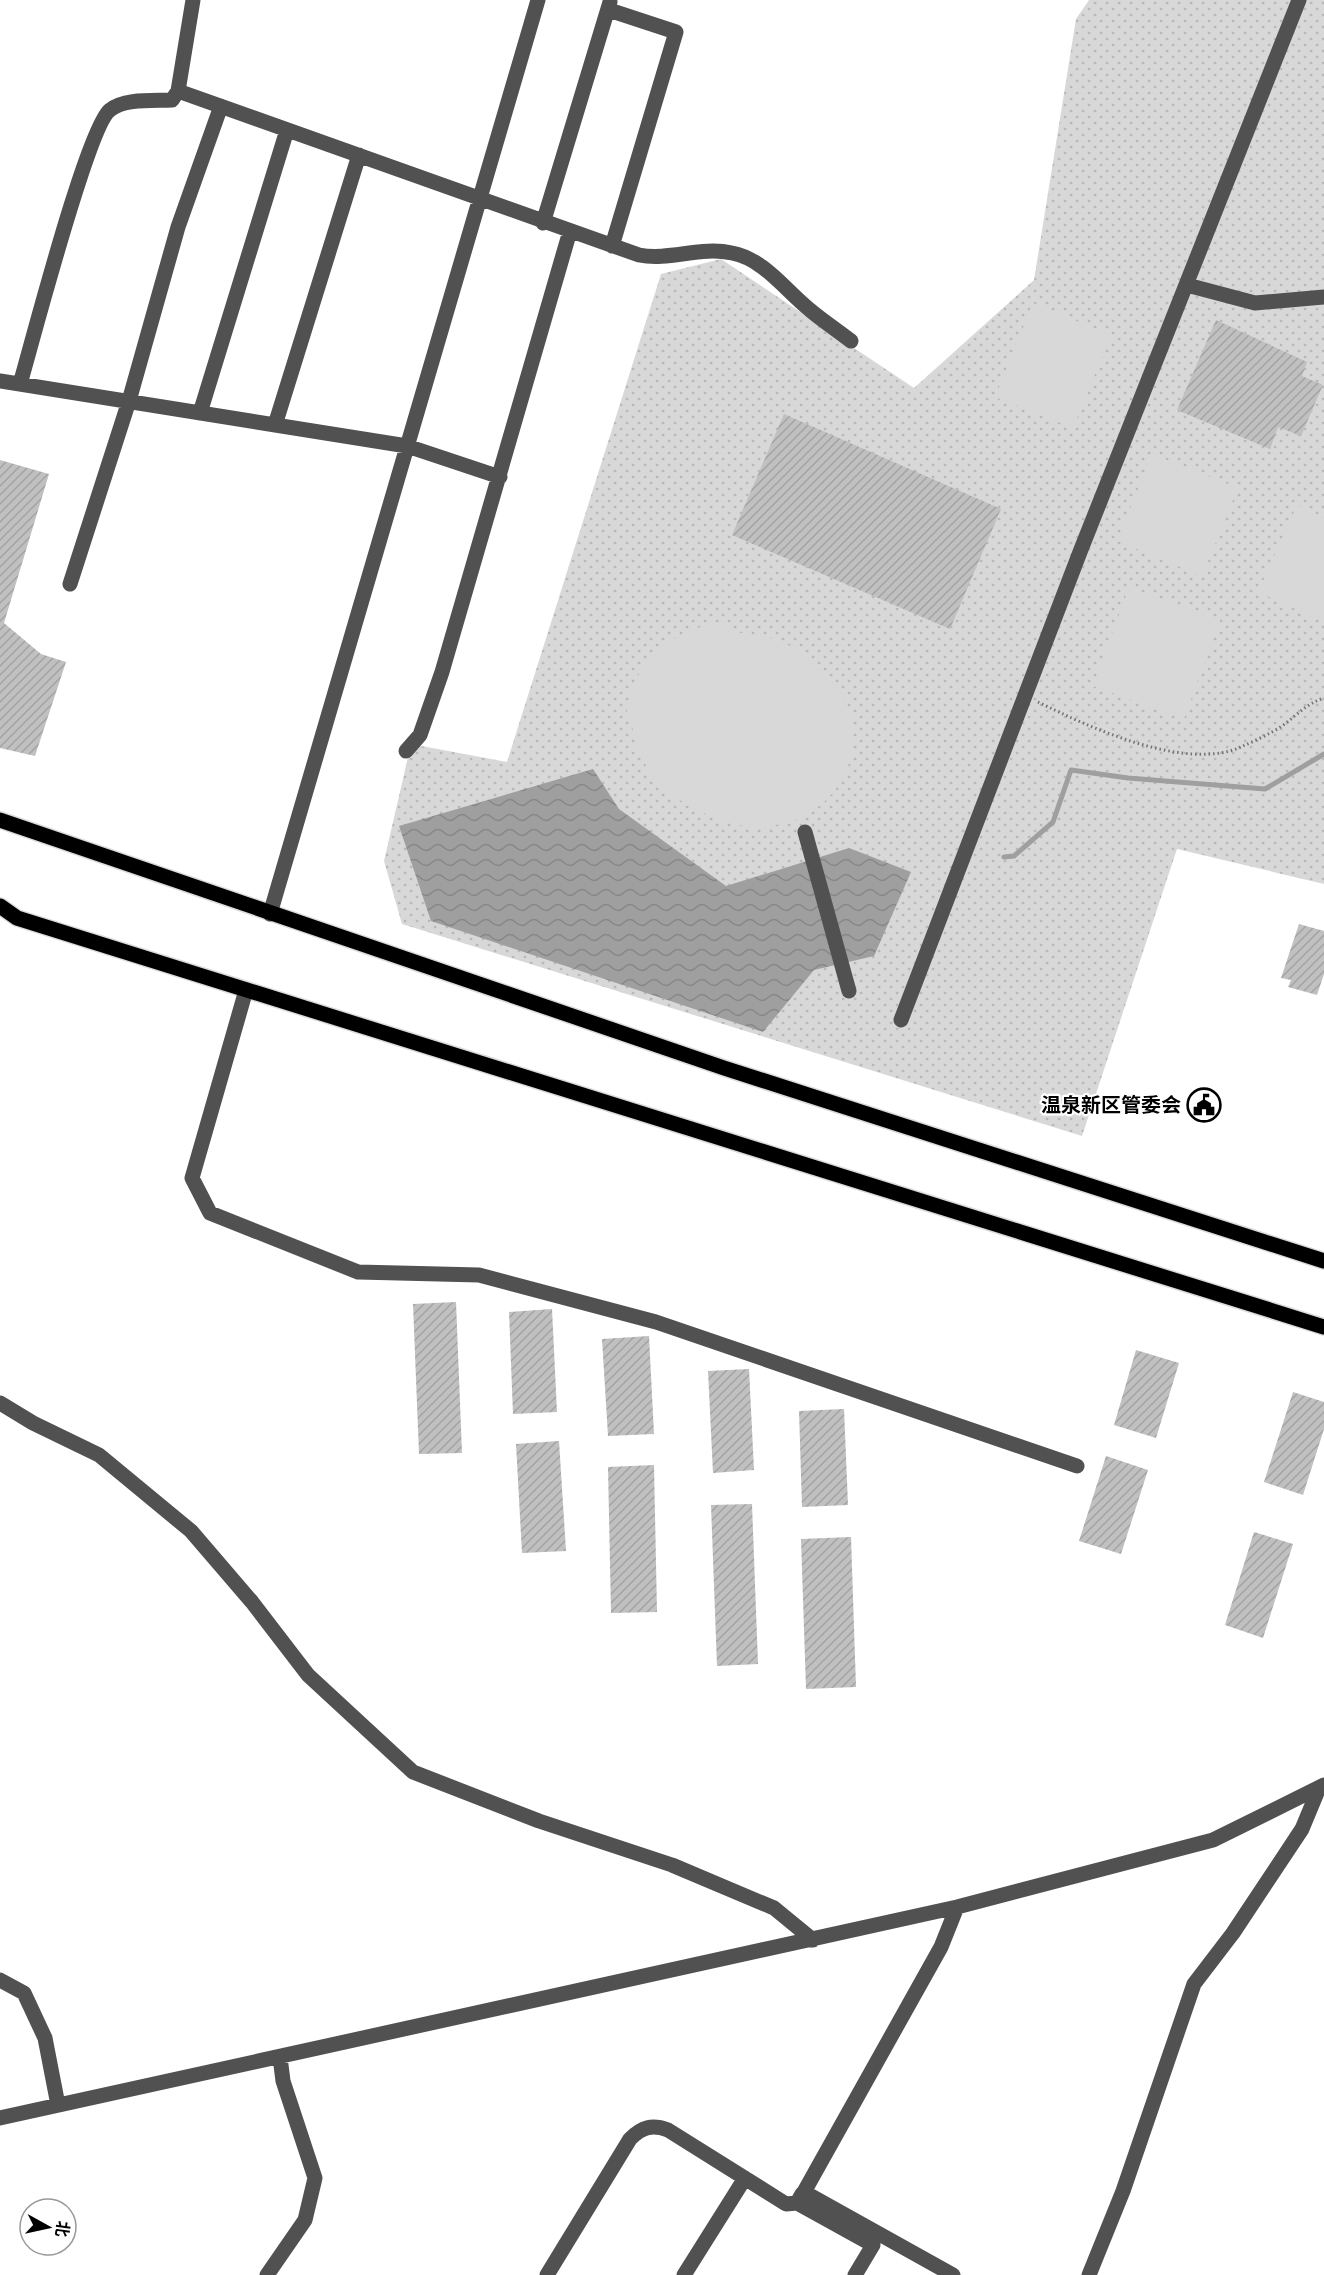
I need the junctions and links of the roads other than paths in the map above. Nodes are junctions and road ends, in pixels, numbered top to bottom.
1 (193, 0) edge
2 (538, 0) edge
3 (1299, 0) edge
4 (610, 5) edge
5 (178, 91) junction
6 (221, 106) junction
7 (286, 129) junction
8 (359, 155) junction
9 (479, 198) junction
10 (543, 223) junction
11 (570, 231) junction
12 (612, 246) junction
13 (1187, 285) junction
14 (1324, 297) edge
15 (851, 340) dead end
16 (0, 381) edge
17 (20, 384) junction
18 (129, 401) junction
19 (200, 413) junction
20 (275, 425) junction
21 (407, 446) junction
22 (500, 477) junction
23 (70, 584) dead end
24 (406, 751) dead end
25 (0, 820) edge
26 (805, 832) dead end
27 (0, 906) edge
28 (270, 914) junction
29 (246, 990) junction
30 (849, 991) dead end
31 (901, 1020) dead end
32 (1324, 1262) edge
33 (1324, 1328) edge
34 (2, 1408) edge
35 (1077, 1466) dead end
36 (1321, 1786) edge
37 (957, 1907) junction
38 (813, 1940) junction
39 (0, 1980) edge
40 (280, 2057) junction
41 (58, 2105) junction
42 (0, 2118) edge
43 (745, 2178) junction
44 (800, 2197) junction
45 (267, 2275) edge
46 (547, 2275) edge
47 (684, 2275) edge
48 (855, 2275) edge
49 (953, 2275) edge
50 (1089, 2275) edge

1 - 5 street
2 - 9 street
3 - 13 street
4 - 10 street
4 - 12 street
5 - 6 street
5 - 17 street
6 - 7 street
6 - 18 street
7 - 8 street
7 - 19 street
8 - 9 street
8 - 20 street
9 - 10 street
9 - 21 street
10 - 11 street
11 - 12 street
11 - 22 street
12 - 15 street
13 - 14 street
13 - 31 street
16 - 17 street
17 - 18 street
18 - 19 street
18 - 23 street
19 - 20 street
20 - 21 street
21 - 22 street
21 - 28 street
22 - 24 street
25 - 28 main road
26 - 30 street
27 - 29 main road
28 - 32 main road
29 - 33 main road
29 - 35 street
34 - 38 street
36 - 37 street
36 - 50 street
37 - 38 street
37 - 44 street
38 - 40 street
39 - 41 street
40 - 41 street
40 - 45 street
41 - 42 street
43 - 44 street
43 - 46 street
43 - 47 street
44 - 48 street
44 - 49 street

